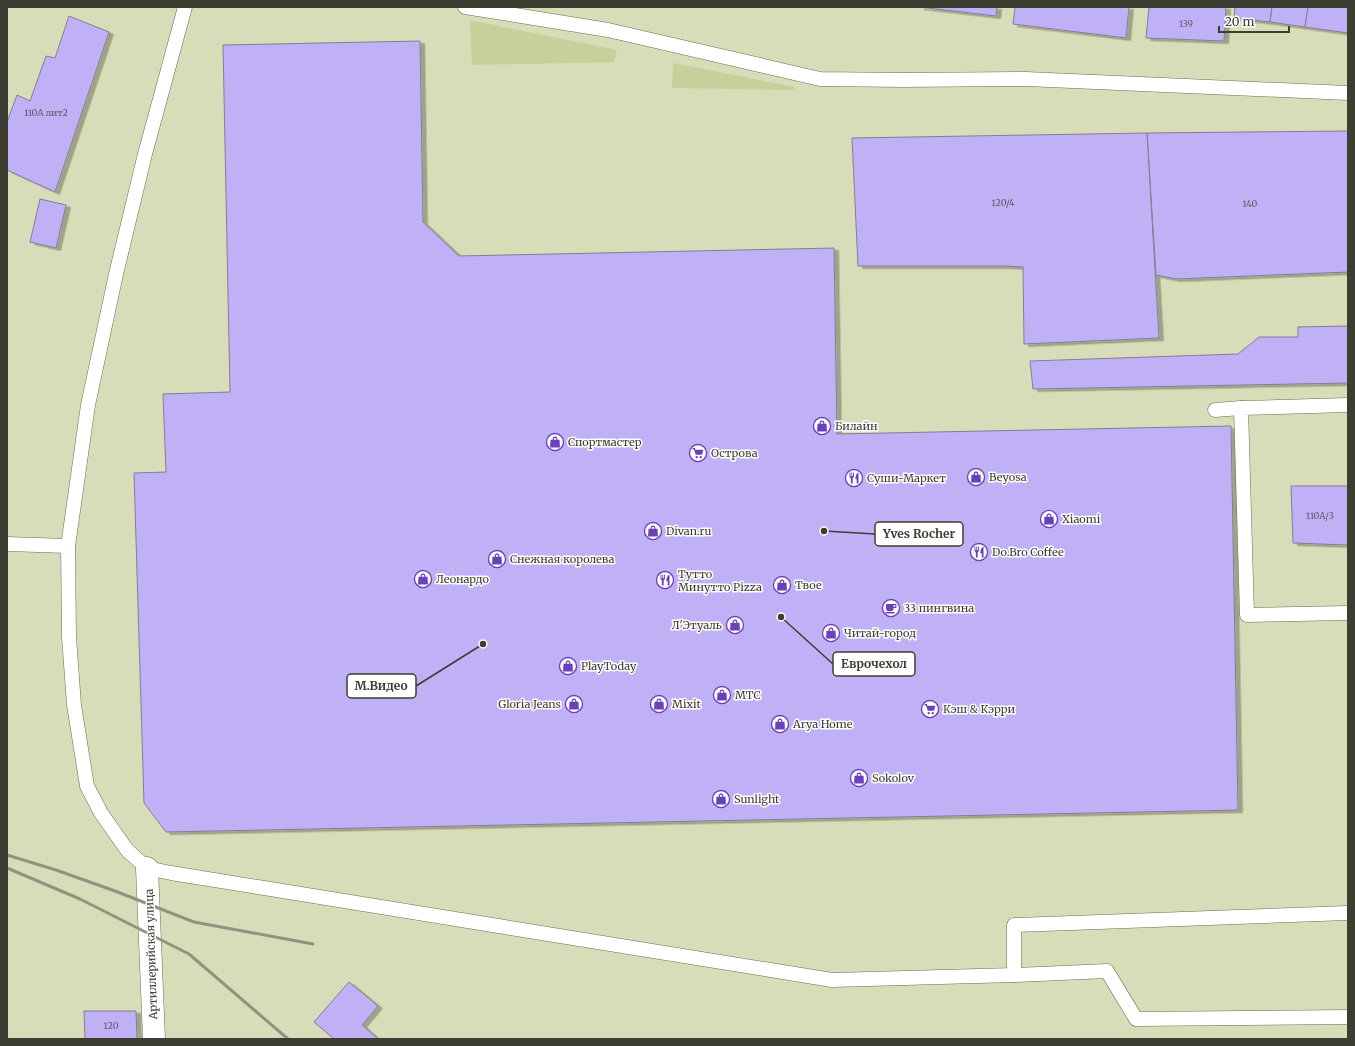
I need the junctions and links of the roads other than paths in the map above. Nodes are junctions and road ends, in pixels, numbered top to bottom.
1 (185, 7) edge
2 (465, 7) edge
3 (1348, 93) edge
4 (1348, 405) edge
5 (1241, 408) junction
6 (1215, 410) dead end
7 (7, 544) edge
8 (68, 546) junction
9 (1348, 613) edge
10 (147, 868) junction
11 (1348, 913) edge
12 (1014, 975) junction
13 (1348, 1017) edge
14 (154, 1039) edge

1 - 8 lane
2 - 3 lane
4 - 5 lane
5 - 6 lane
5 - 9 lane
7 - 8 lane
8 - 10 lane
10 - 12 lane
10 - 14 street, Артиллерийская улица
11 - 12 lane
12 - 13 lane

